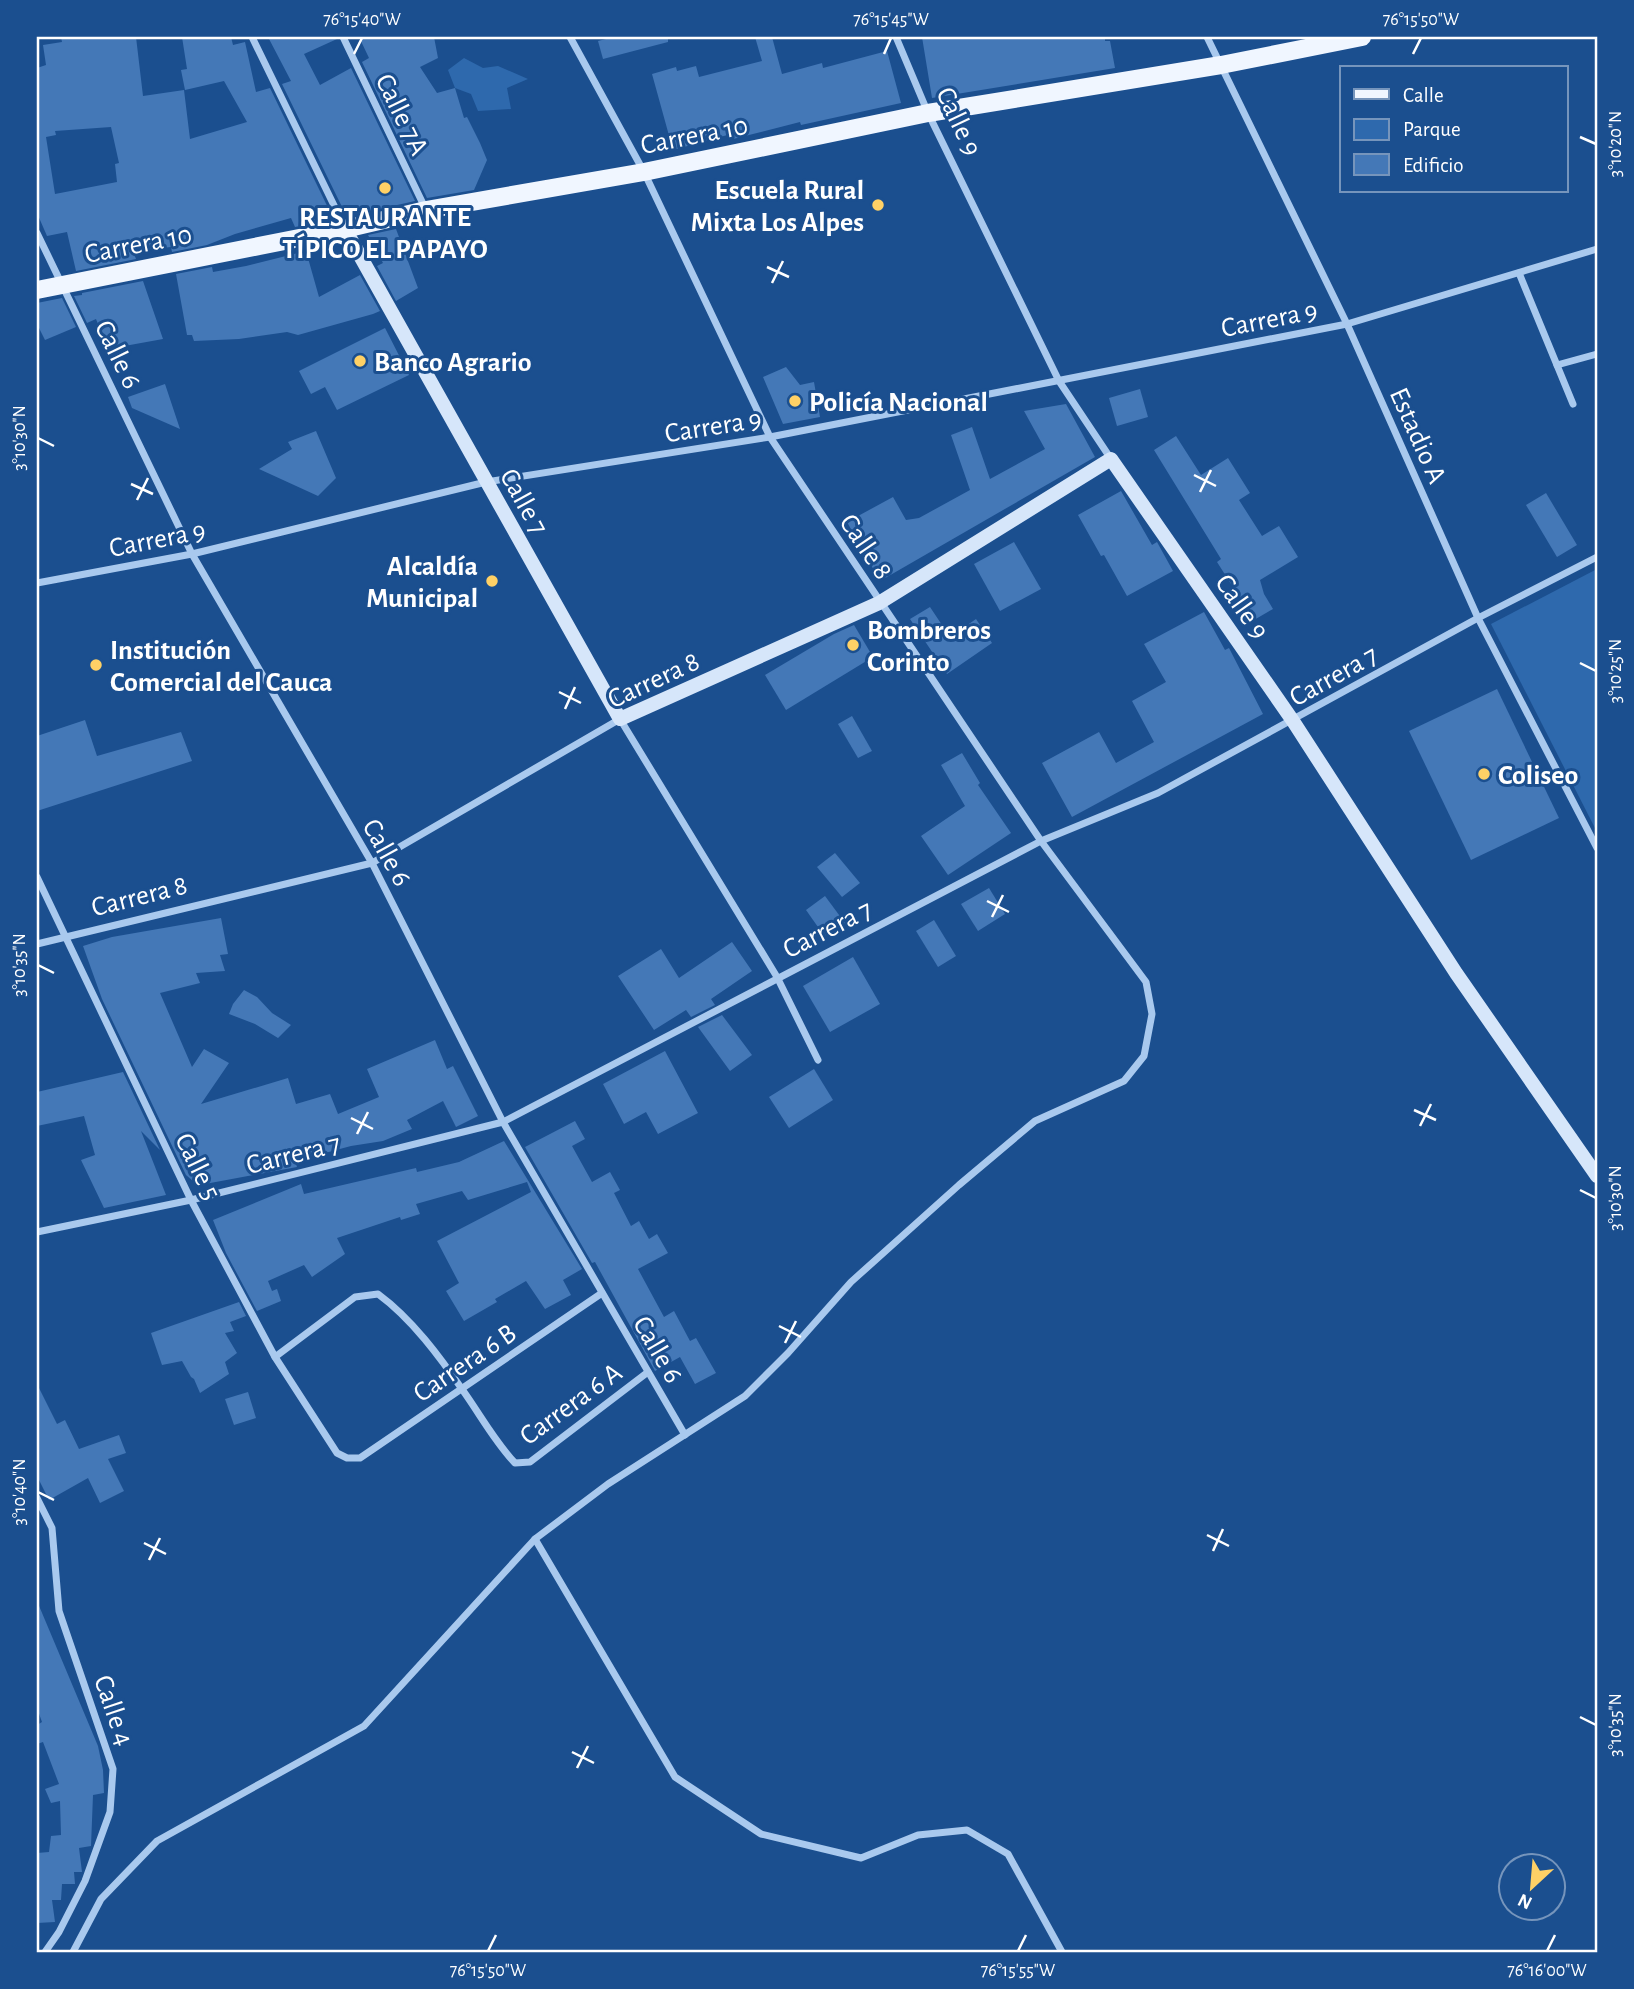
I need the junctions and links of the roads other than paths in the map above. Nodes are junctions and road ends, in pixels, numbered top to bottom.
1 (253, 37) edge
2 (343, 37) edge
3 (570, 37) edge
4 (896, 37) edge
5 (1207, 37) edge
6 (1362, 37) edge
7 (1221, 65) junction
8 (928, 113) junction
9 (644, 172) junction
10 (426, 210) junction
11 (345, 229) junction
12 (37, 233) edge
13 (1597, 249) edge
14 (1519, 272) junction
15 (63, 285) junction
16 (37, 290) edge
17 (1347, 324) junction
18 (1597, 354) edge
19 (1557, 365) junction
20 (1059, 381) junction
21 (1573, 404) dead end
22 (770, 437) junction
23 (1111, 458) junction
24 (486, 482) junction
25 (192, 554) junction
26 (1597, 557) edge
27 (37, 583) edge
28 (879, 603) junction
29 (1478, 618) junction
30 (620, 719) junction
31 (1293, 720) junction
32 (1041, 841) junction
33 (1597, 848) edge
34 (372, 863) junction
35 (37, 877) edge
36 (66, 938) junction
37 (37, 944) edge
38 (777, 977) junction
39 (818, 1060) dead end
40 (503, 1122) junction
41 (1597, 1176) edge
42 (191, 1200) junction
43 (37, 1232) edge
44 (602, 1293) junction
45 (275, 1357) junction
46 (648, 1372) junction
47 (462, 1390) junction
48 (685, 1435) junction
49 (347, 1458) joint
50 (37, 1499) edge
51 (535, 1539) junction
52 (45, 1952) edge
53 (73, 1952) edge
54 (1062, 1952) edge

1 - 11 street, Calle 7
2 - 10 street, Calle 7A
3 - 9 street, Calle 8
4 - 8 street, Calle 9
5 - 7 street, Estadio A
6 - 7 main road, Carrera 10
7 - 8 main road, Carrera 10
7 - 17 street, Estadio A
8 - 9 main road, Carrera 10
8 - 20 street, Calle 9
9 - 10 main road, Carrera 10
9 - 22 street, Calle 8
10 - 11 main road, Carrera 10
11 - 15 main road, Carrera 10
11 - 24 street, Calle 7
12 - 15 street, Calle 6
13 - 14 street, Carrera 9
14 - 17 street, Carrera 9
14 - 19 street
15 - 16 main road, Carrera 10
15 - 25 street, Calle 6
17 - 20 street, Carrera 9
17 - 29 street, Estadio A
18 - 19 street
19 - 21 street
20 - 22 street, Carrera 9
20 - 23 street, Calle 9
22 - 24 street, Carrera 9
22 - 28 street, Calle 8
23 - 28 street, Carrera 8
23 - 31 street, Calle 9
24 - 25 street, Carrera 9
24 - 30 street, Calle 7
25 - 27 street, Carrera 9
25 - 34 street, Calle 6
26 - 29 street, Carrera 7
28 - 30 street, Carrera 8
28 - 32 street, Calle 8
29 - 31 street, Carrera 7
29 - 33 street, Estadio A
30 - 34 street, Carrera 8
30 - 38 street, Calle 7
31 - 32 street, Carrera 7
31 - 41 street, Calle 9
32 - 38 street, Carrera 7
32 - 48 street, Calle 8
34 - 36 street, Carrera 8
34 - 40 street, Calle 6
35 - 36 street, Calle 5
36 - 37 street, Carrera 8
36 - 42 street, Calle 5
38 - 39 street, Calle 7
38 - 40 street, Carrera 7
40 - 42 street, Carrera 7
40 - 44 street, Calle 6
42 - 43 street, Carrera 7
42 - 45 street, Calle 5
44 - 46 street, Calle 6
44 - 47 street, Carrera 6 B
45 - 47 street
45 - 49 street, Calle 5
46 - 47 street, Carrera 6 A
46 - 48 street, Calle 6
47 - 49 street, Carrera 6 B
48 - 51 street
50 - 52 street, Calle 4
51 - 53 street
51 - 54 street

